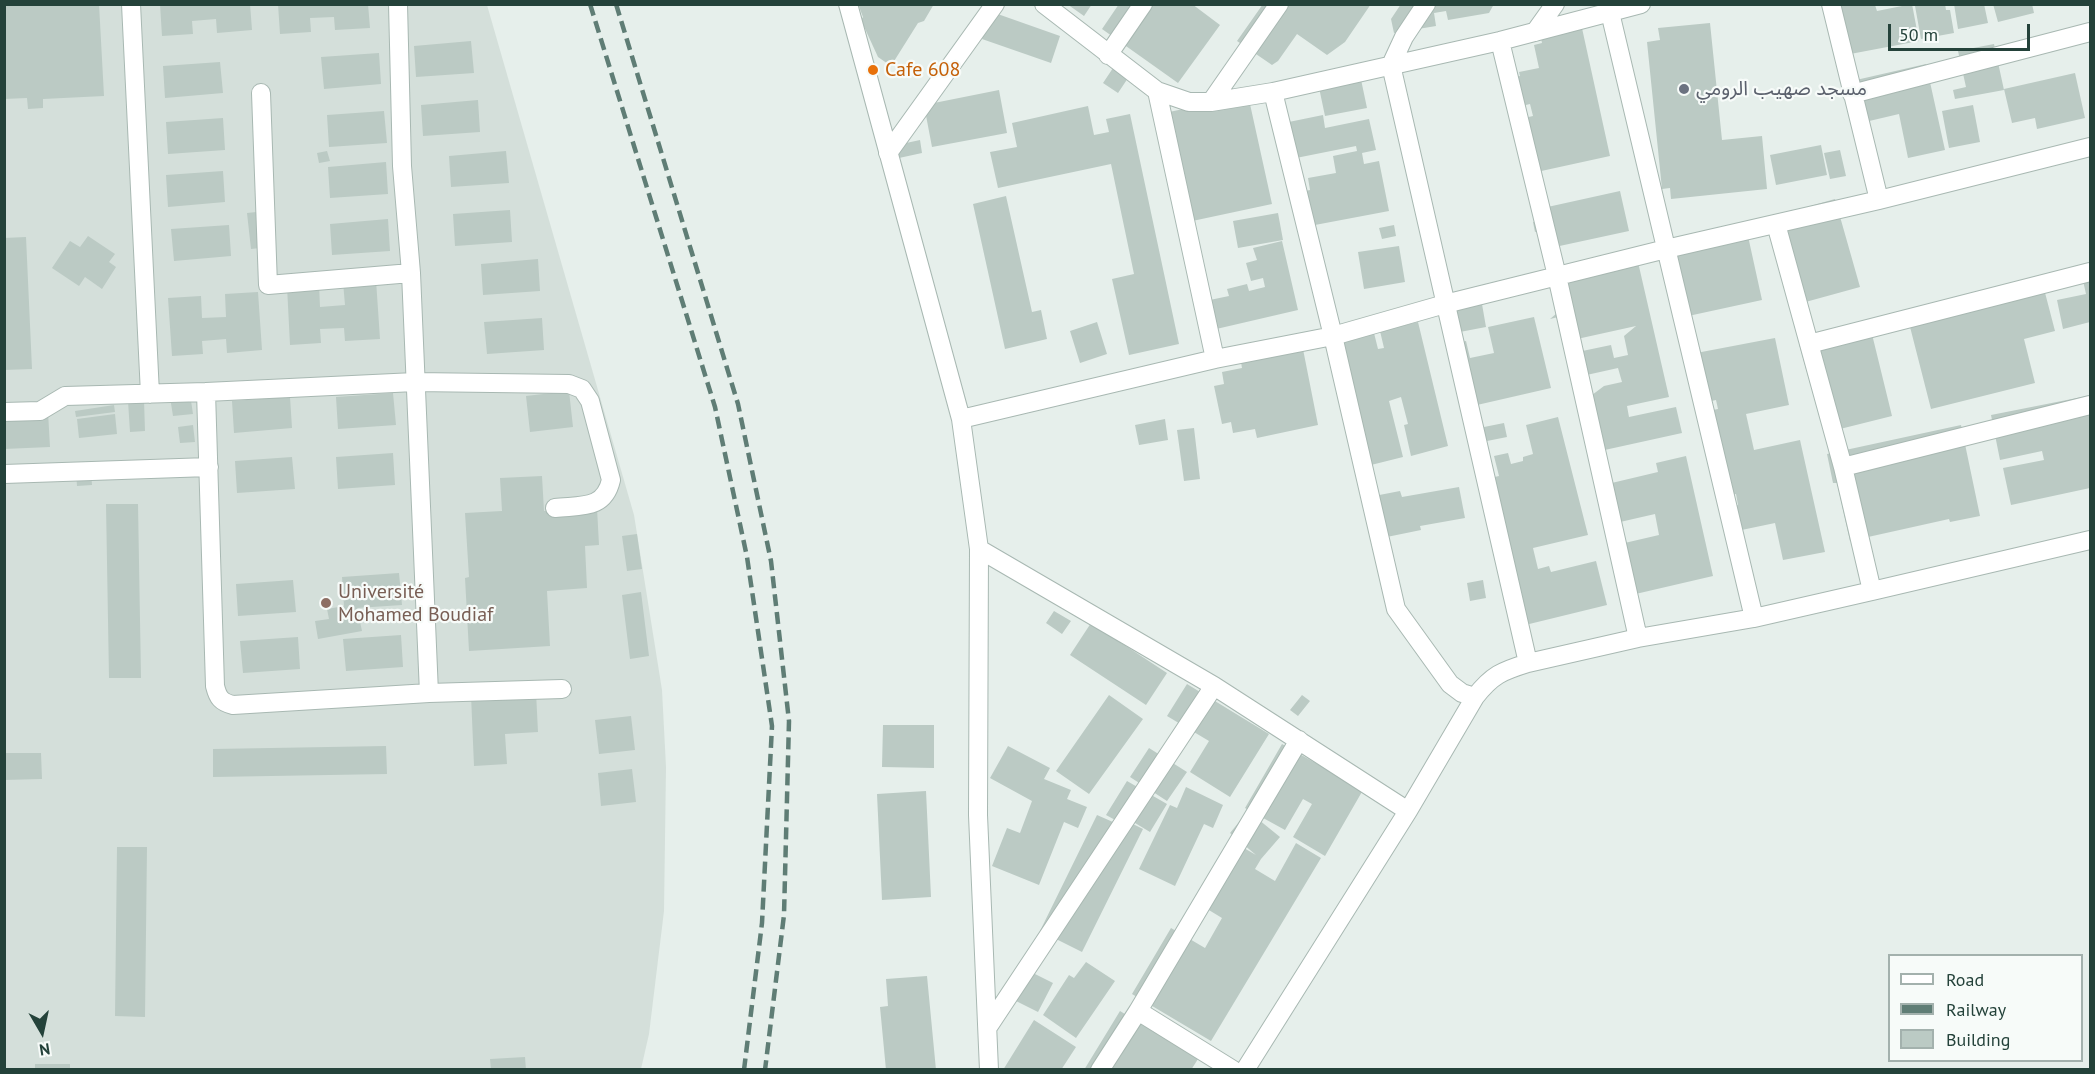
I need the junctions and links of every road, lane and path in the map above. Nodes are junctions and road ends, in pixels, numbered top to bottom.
1 (131, 4) edge
2 (398, 4) edge
3 (848, 4) edge
4 (995, 4) edge
5 (1044, 4) edge
6 (1143, 4) edge
7 (1279, 4) edge
8 (1426, 4) edge
9 (1555, 4) edge
10 (1641, 4) edge
11 (1831, 4) edge
12 (1609, 8) edge
13 (1535, 32) junction
14 (2091, 32) edge
15 (1500, 41) junction
16 (1108, 55) junction
17 (1391, 65) junction
18 (1157, 91) junction
19 (1274, 92) junction
20 (261, 93) dead end
21 (1852, 93) junction
22 (1211, 102) junction
23 (2091, 147) edge
24 (888, 153) junction
25 (1879, 200) junction
26 (1776, 224) junction
27 (1666, 249) junction
28 (2091, 272) edge
29 (411, 273) junction
30 (1557, 276) junction
31 (1445, 304) junction
32 (1333, 336) junction
33 (1809, 344) junction
34 (1215, 359) junction
35 (415, 382) junction
36 (206, 392) junction
37 (150, 394) junction
38 (2091, 405) edge
39 (4, 412) edge
40 (961, 419) junction
41 (209, 467) junction
42 (1843, 467) junction
43 (4, 474) edge
44 (555, 508) dead end
45 (2091, 540) edge
46 (980, 549) junction
47 (1872, 591) junction
48 (1754, 618) junction
49 (1638, 638) junction
50 (1528, 663) junction
51 (1214, 686) junction
52 (562, 689) dead end
53 (429, 693) junction
54 (1475, 697) junction
55 (1299, 740) junction
56 (1408, 811) junction
57 (1138, 1011) junction
58 (988, 1027) junction
59 (989, 1070) edge
60 (1100, 1070) edge
61 (1233, 1070) edge
62 (1245, 1070) edge

1 - 37 street
2 - 29 street
3 - 24 street
4 - 24 street
5 - 16 street
6 - 16 street
7 - 22 street
8 - 17 street
9 - 13 street
10 - 12 street
11 - 21 street
12 - 13 street
12 - 27 street
13 - 15 street
14 - 21 street
15 - 17 street
15 - 30 street
16 - 18 street
17 - 19 street
17 - 31 street
18 - 22 street
18 - 34 street
19 - 22 street
19 - 32 street
20 - 29 street
21 - 25 street
23 - 25 street
24 - 40 street
25 - 26 street
26 - 27 street
26 - 33 street
27 - 30 street
27 - 48 street
28 - 33 street
29 - 35 street
30 - 31 street
30 - 49 street
31 - 32 street
31 - 50 street
32 - 34 street
32 - 54 street
33 - 42 street
34 - 40 street
35 - 36 street
35 - 44 street
35 - 53 street
36 - 37 street
36 - 41 street
37 - 39 street
38 - 42 street
40 - 46 street
41 - 43 street
41 - 53 street
42 - 47 street
45 - 47 street
46 - 51 street
46 - 58 street
47 - 48 street
48 - 49 street
49 - 50 street
50 - 54 street
51 - 55 street
51 - 58 street
52 - 53 street
54 - 56 street
55 - 56 street
55 - 57 street
56 - 62 street
57 - 60 street
57 - 61 street
58 - 59 street

